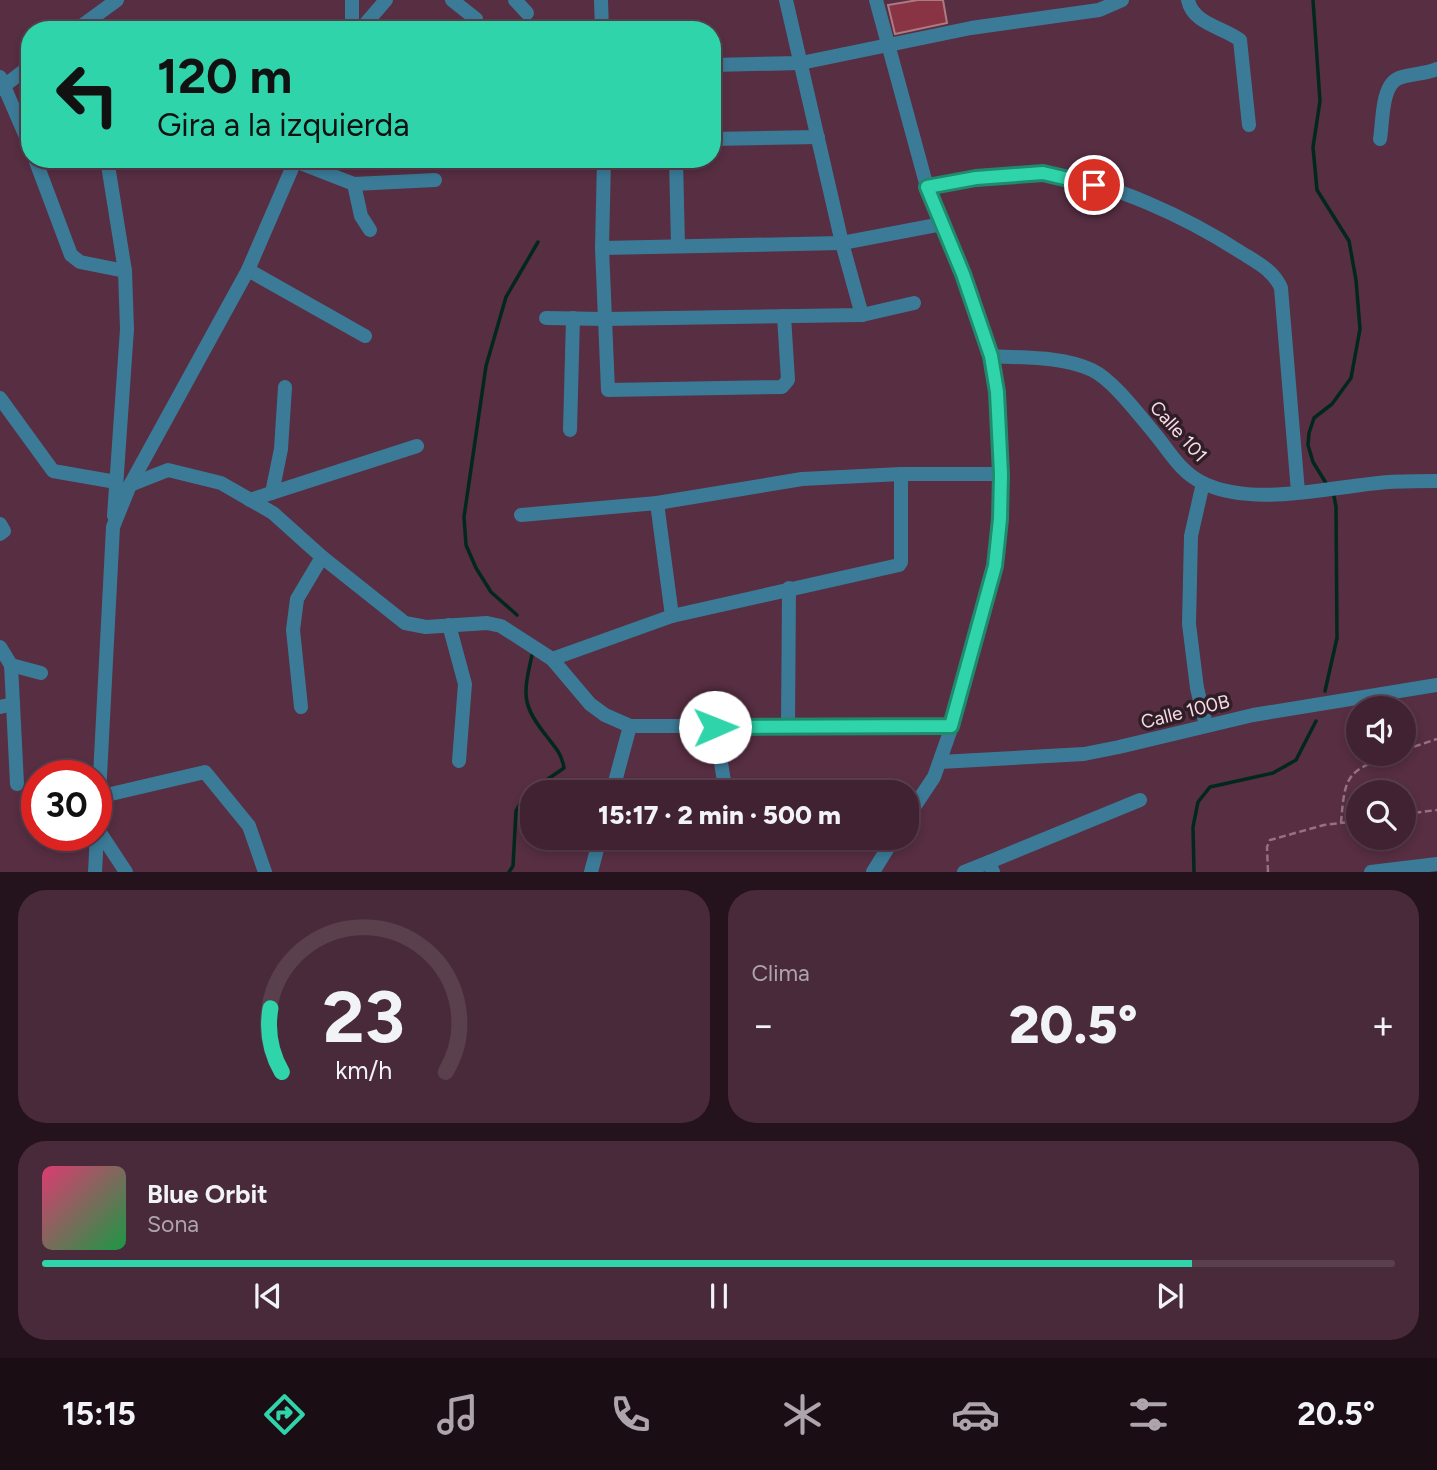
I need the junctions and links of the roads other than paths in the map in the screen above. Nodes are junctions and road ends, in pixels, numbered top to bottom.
1 (117, 0) edge
2 (352, 0) edge
3 (386, 0) edge
4 (452, 0) edge
5 (515, 0) edge
6 (601, 0) edge
7 (786, 0) edge
8 (876, 0) edge
9 (1122, 0) edge
10 (1188, 0) edge
11 (527, 13) dead end
12 (476, 19) dead end
13 (88, 21) edge
14 (352, 21) edge
15 (368, 21) edge
16 (602, 21) edge
17 (887, 45) junction
18 (801, 63) junction
19 (721, 65) edge
20 (1437, 69) edge
21 (21, 72) edge
22 (2, 84) edge
23 (1249, 125) dead end
24 (21, 126) edge
25 (818, 137) junction
26 (721, 139) edge
27 (1380, 139) dead end
28 (38, 168) edge
29 (108, 168) edge
30 (293, 168) edge
31 (315, 168) edge
32 (604, 168) edge
33 (676, 168) edge
34 (435, 180) dead end
35 (354, 184) junction
36 (927, 187) junction
37 (942, 224) junction
38 (370, 230) dead end
39 (842, 243) junction
40 (678, 246) junction
41 (602, 248) junction
42 (248, 270) junction
43 (125, 271) junction
44 (914, 303) dead end
45 (862, 315) junction
46 (784, 316) junction
47 (547, 318) dead end
48 (573, 318) junction
49 (605, 319) junction
50 (365, 337) dead end
51 (991, 356) junction
52 (285, 387) dead end
53 (0, 398) edge
54 (570, 430) dead end
55 (417, 446) dead end
56 (901, 474) junction
57 (1001, 474) junction
58 (1437, 481) edge
59 (1203, 483) junction
60 (123, 484) junction
61 (1297, 492) junction
62 (272, 493) junction
63 (250, 500) junction
64 (657, 503) junction
65 (521, 515) dead end
66 (0, 524) edge
67 (0, 534) edge
68 (321, 557) junction
69 (789, 588) junction
70 (672, 616) junction
71 (449, 625) junction
72 (0, 647) edge
73 (552, 659) junction
74 (11, 665) junction
75 (41, 673) dead end
76 (1437, 685) edge
77 (7, 706) edge
78 (301, 707) dead end
79 (1206, 725) junction
80 (630, 726) junction
81 (788, 726) junction
82 (951, 726) junction
83 (715, 727) junction
84 (101, 760) edge
85 (459, 761) dead end
86 (940, 762) junction
87 (615, 780) edge
88 (724, 780) edge
89 (17, 784) dead end
90 (112, 794) edge
91 (919, 800) edge
92 (1140, 800) dead end
93 (597, 850) edge
94 (887, 850) edge
95 (96, 851) edge
96 (112, 851) edge
97 (1437, 864) edge
98 (991, 867) edge
99 (95, 872) edge
100 (126, 872) edge
101 (265, 872) edge
102 (591, 872) edge
103 (873, 872) edge
104 (964, 872) edge
105 (1371, 872) edge

1 - 13 street
2 - 14 street
3 - 15 street
4 - 12 street
5 - 11 street
6 - 16 street
7 - 18 street
8 - 17 street
9 - 17 street
10 - 23 street
17 - 18 street
17 - 36 street
18 - 19 street
18 - 25 street
20 - 27 street
21 - 22 street
22 - 24 street
25 - 26 street
25 - 39 street
28 - 43 street
29 - 43 street
30 - 42 street
31 - 35 street
32 - 41 street
33 - 40 street
34 - 35 street
35 - 38 street
36 - 37 street
36 - 61 street
37 - 39 street
37 - 51 street
39 - 40 street
39 - 45 street
40 - 41 street
41 - 49 street
42 - 50 street
42 - 60 street
43 - 60 street
44 - 45 street
45 - 46 street
46 - 49 street
46 - 49 street
47 - 48 street
48 - 49 street
48 - 54 street
51 - 57 street
51 - 59 street, Calle 101
52 - 62 street
53 - 60 street
55 - 62 street
56 - 57 street
56 - 64 street
56 - 69 street
57 - 82 street
58 - 61 street, Calle 101
59 - 61 street, Calle 101
59 - 79 street
60 - 63 street
60 - 84 street
62 - 63 street
63 - 68 street
64 - 65 street
64 - 70 street
66 - 67 street
68 - 71 street
68 - 78 street
69 - 70 street
69 - 81 street
70 - 73 street
71 - 73 street
71 - 85 street
72 - 74 street
73 - 80 street
74 - 75 street
74 - 77 street
76 - 79 street, Calle 100B
77 - 89 street
79 - 86 street, Calle 100B
80 - 83 street
80 - 87 street
81 - 82 street
81 - 83 street
82 - 86 street
83 - 88 street
86 - 91 street
90 - 101 street
92 - 98 street
93 - 102 street
94 - 103 street
95 - 99 street
96 - 100 street
97 - 105 street
98 - 104 street

